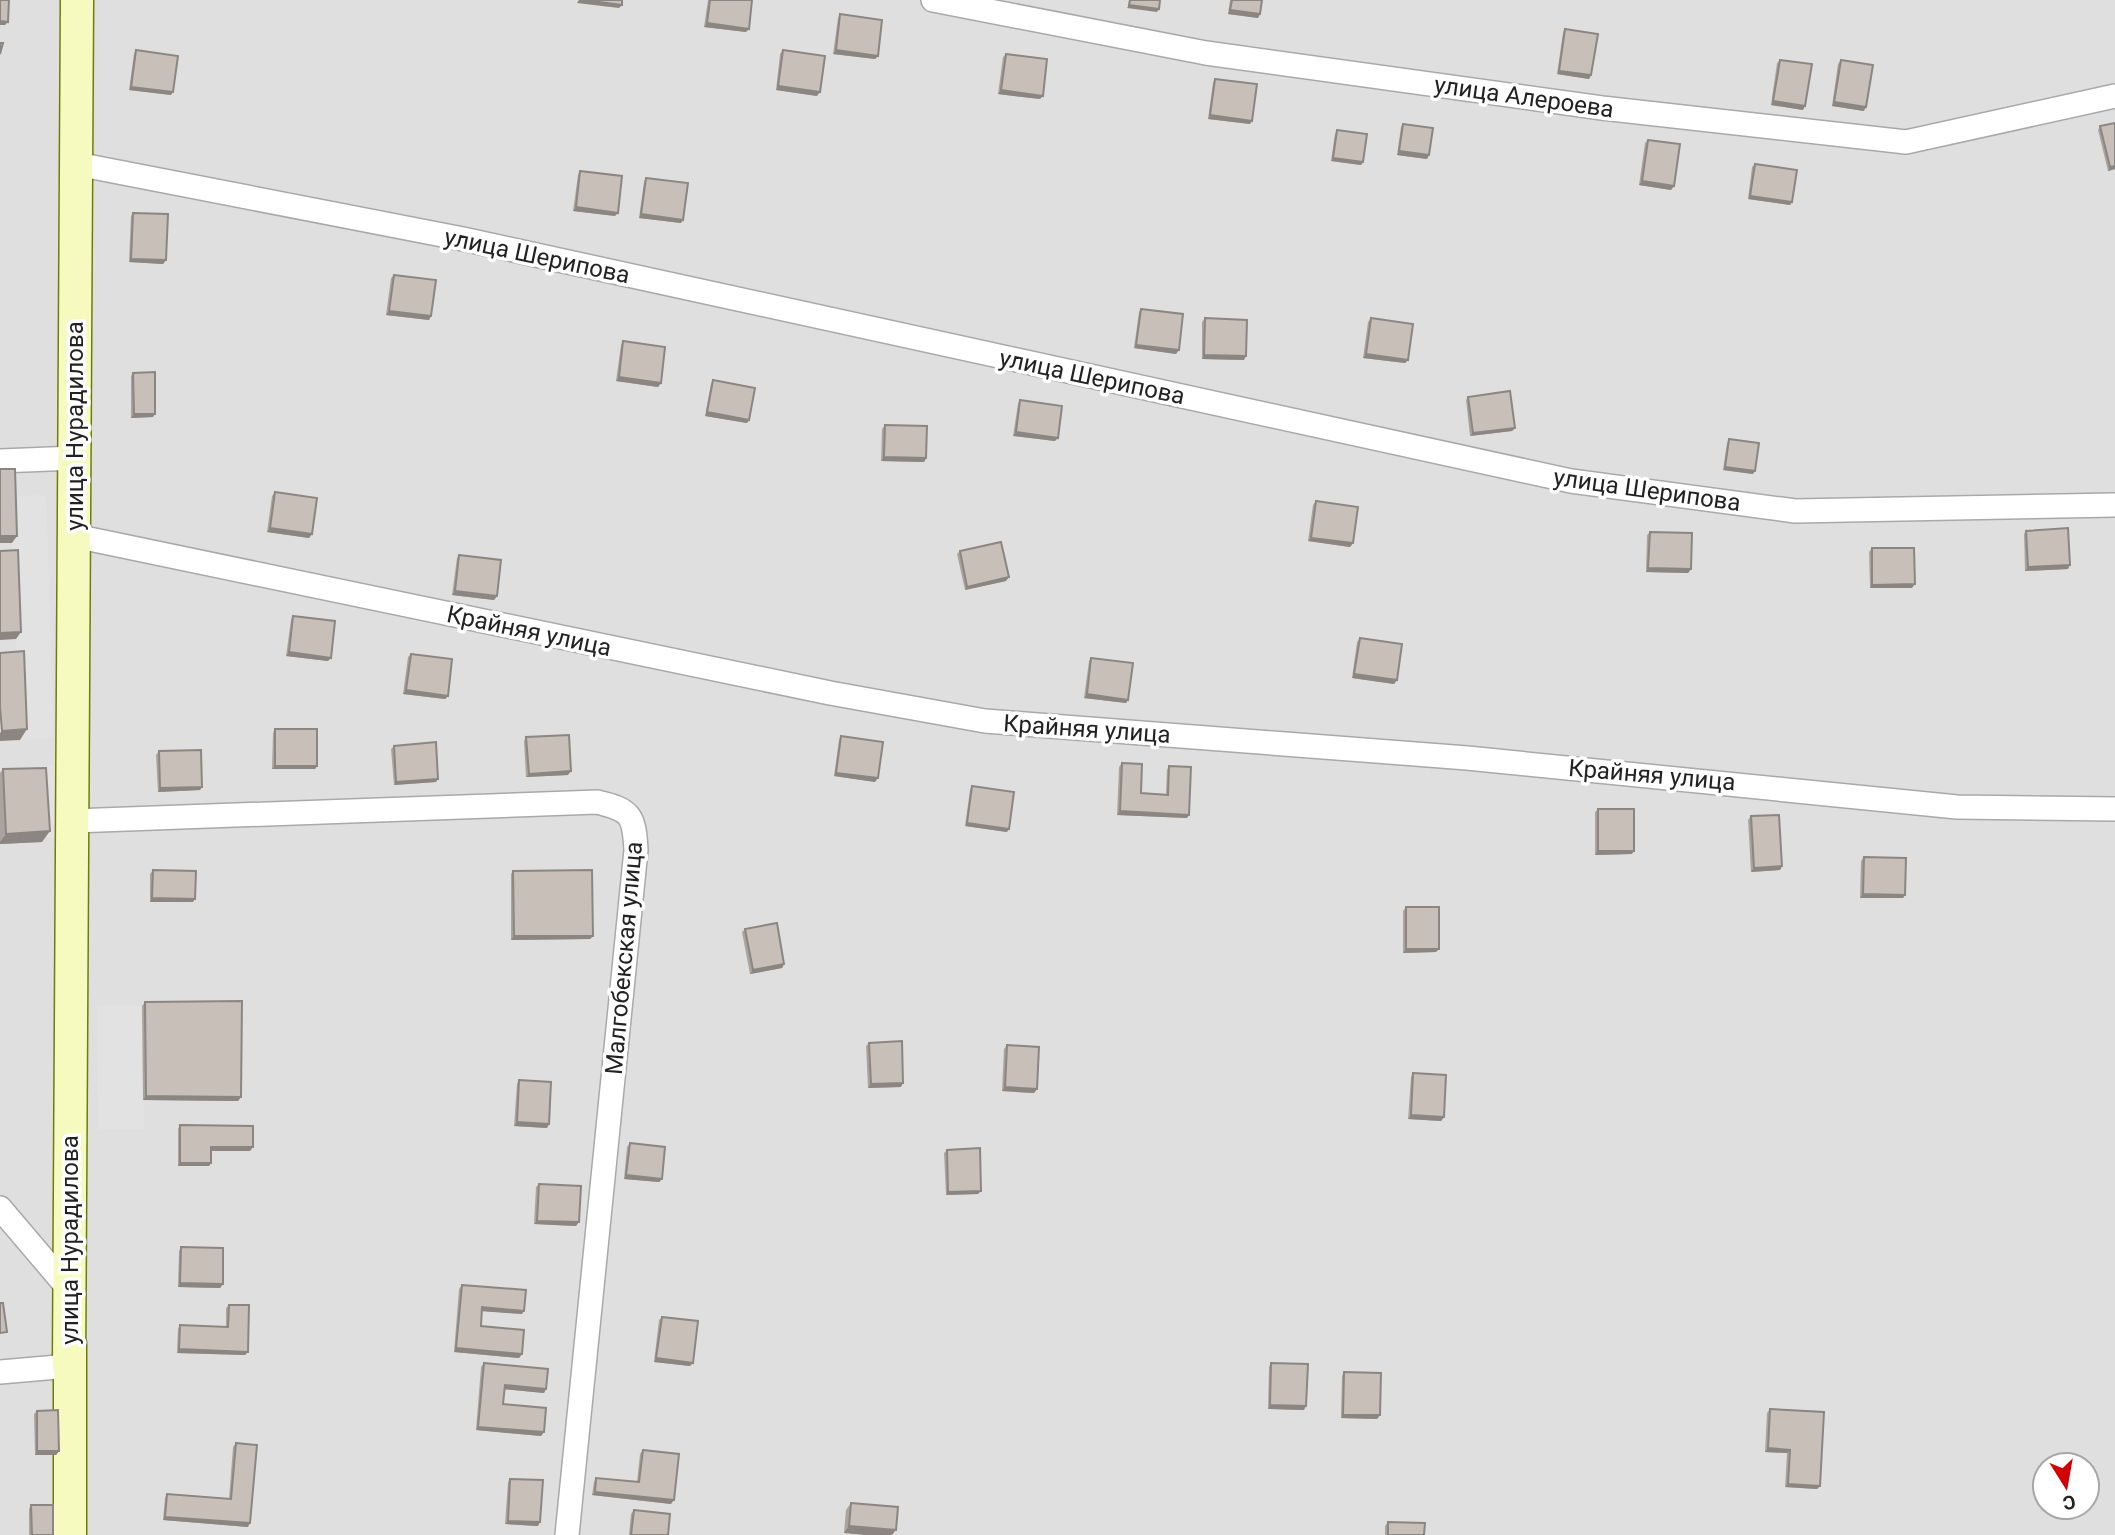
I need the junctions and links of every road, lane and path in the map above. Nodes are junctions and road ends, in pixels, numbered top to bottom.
1 (77, 0) edge
2 (933, 0) edge
3 (2115, 96) edge
4 (77, 164) junction
5 (75, 458) junction
6 (0, 461) edge
7 (2115, 505) edge
8 (75, 536) junction
9 (2115, 809) edge
10 (73, 821) junction
11 (72, 853) junction
12 (0, 1208) edge
13 (68, 1288) junction
14 (69, 1366) junction
15 (0, 1372) edge
16 (70, 1535) edge
17 (567, 1535) edge

1 - 4 street, улица Нурадилова
2 - 3 street, улица Алероева
4 - 5 street, улица Нурадилова
4 - 7 street, улица Шерипова
5 - 6 street
5 - 8 street, улица Нурадилова
8 - 9 street, Крайняя улица
8 - 10 street, улица Нурадилова
10 - 11 street, улица Нурадилова
10 - 17 street, Малгобекская улица
11 - 13 street, улица Нурадилова
11 - 14 street, улица Нурадилова
12 - 13 street
13 - 14 street, улица Нурадилова
14 - 15 street
14 - 16 street

